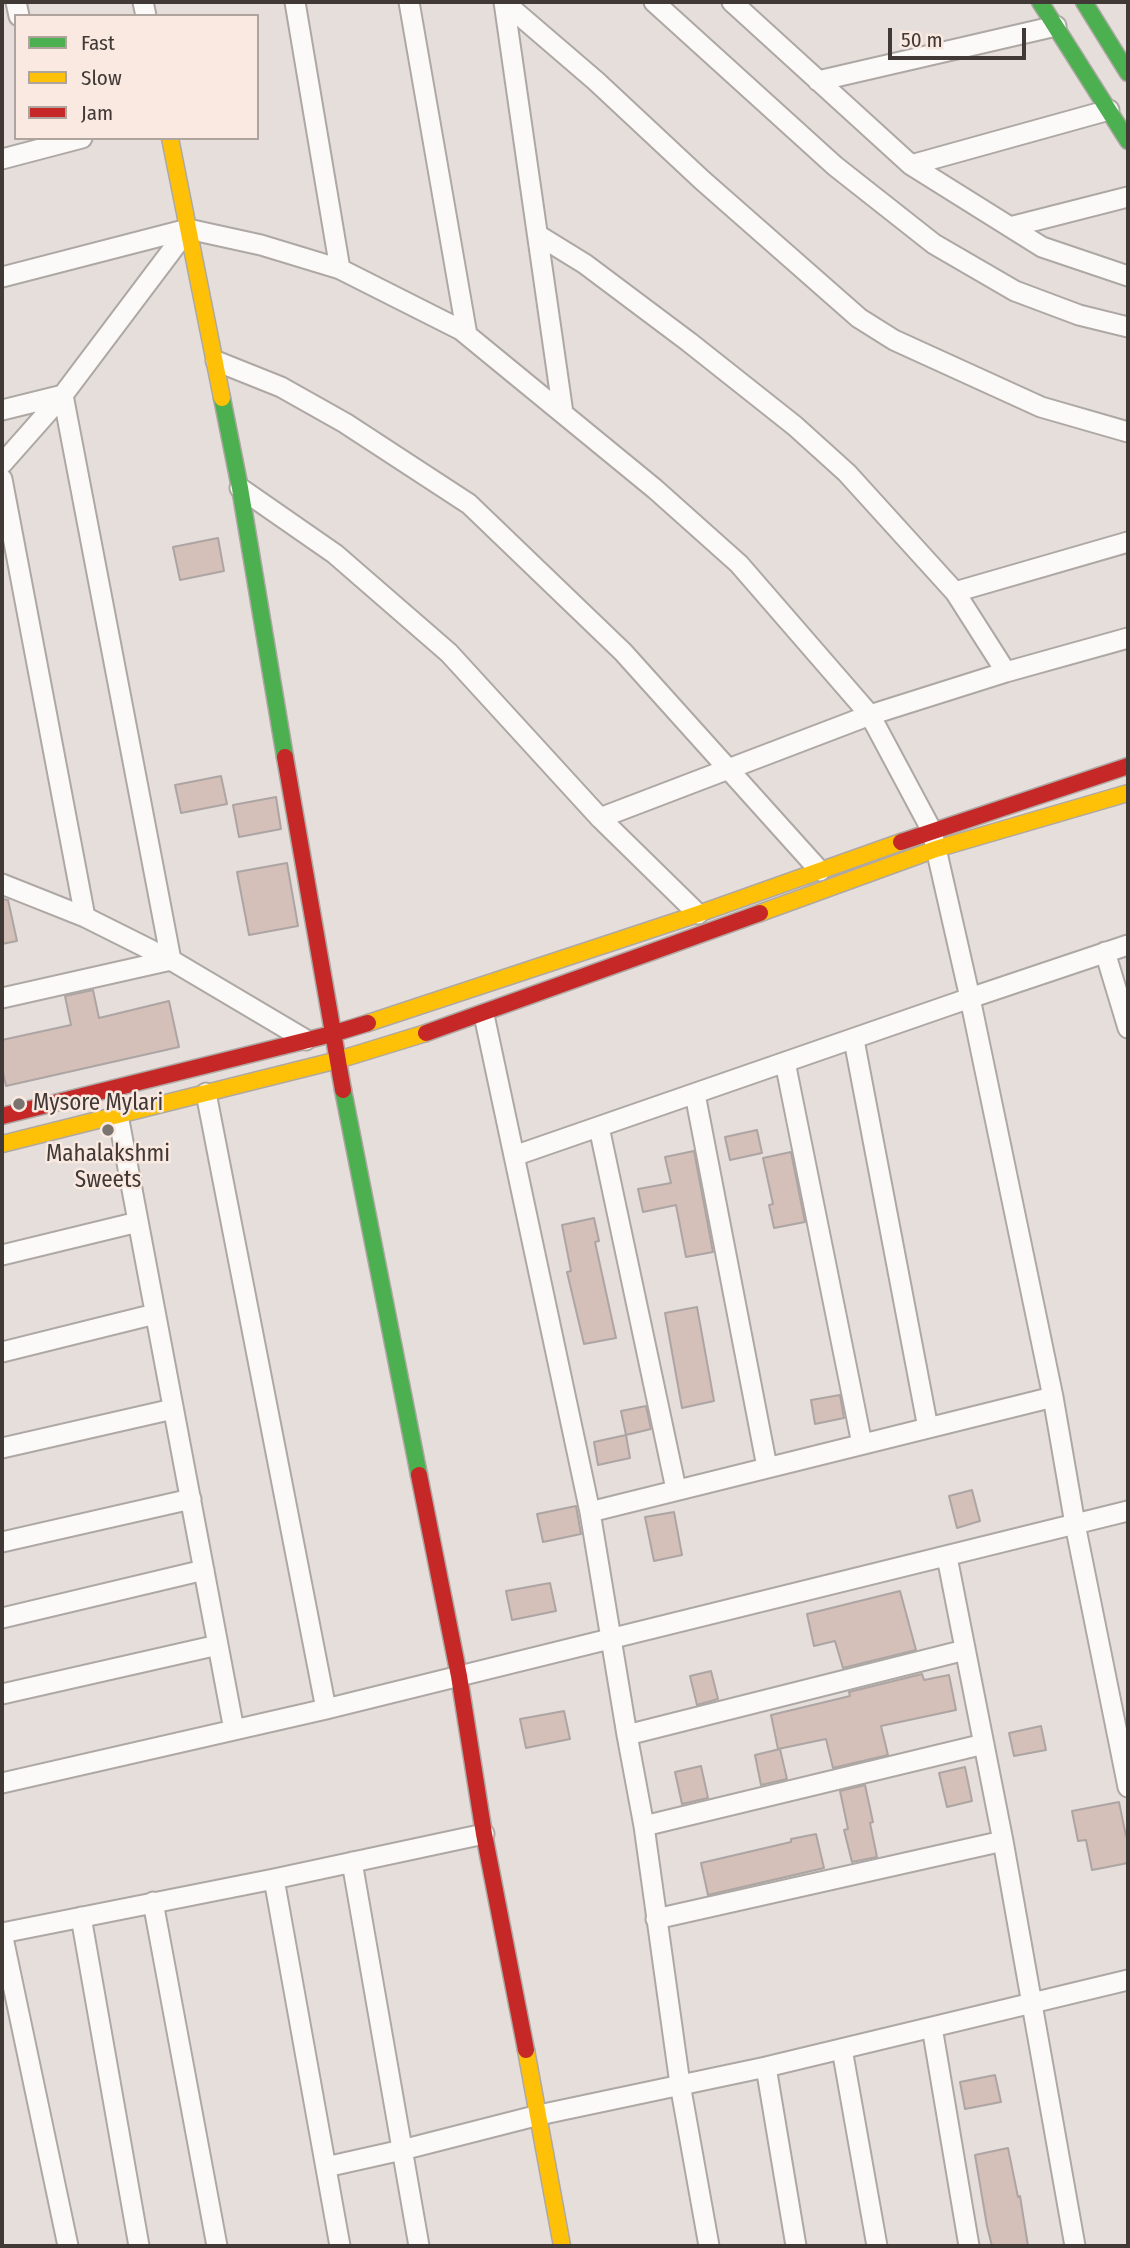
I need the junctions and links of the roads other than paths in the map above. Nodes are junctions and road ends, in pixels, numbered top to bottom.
1 (295, 2) edge
2 (409, 2) edge
3 (504, 2) edge
4 (654, 2) edge
5 (732, 2) edge
6 (1040, 2) edge
7 (1084, 2) edge
8 (1056, 26) junction
9 (1128, 74) edge
10 (818, 81) junction
11 (1109, 110) junction
12 (69, 140) edge
13 (170, 140) edge
14 (1128, 141) edge
15 (44, 144) edge
16 (2, 159) edge
17 (911, 165) junction
18 (1128, 197) edge
19 (1010, 227) junction
20 (188, 229) junction
21 (538, 235) junction
22 (341, 269) junction
23 (1128, 276) edge
24 (2, 277) edge
25 (1128, 327) edge
26 (467, 335) junction
27 (216, 361) junction
28 (63, 395) junction
29 (2, 410) edge
30 (564, 413) junction
31 (1128, 432) edge
32 (2, 464) edge
33 (2, 479) edge
34 (240, 488) junction
35 (1128, 542) edge
36 (955, 592) junction
37 (1128, 638) edge
38 (1006, 672) junction
39 (870, 715) junction
40 (1128, 766) edge
41 (728, 768) junction
42 (1128, 793) edge
43 (600, 818) junction
44 (934, 840) junction
45 (820, 871) junction
46 (2, 884) edge
47 (31, 896) junction
48 (2, 903) edge
49 (698, 914) junction
50 (85, 917) junction
51 (1128, 946) edge
52 (1105, 952) junction
53 (171, 960) junction
54 (2, 998) edge
55 (970, 998) junction
56 (484, 1015) junction
57 (1128, 1028) edge
58 (332, 1034) junction
59 (306, 1040) junction
60 (854, 1040) junction
61 (338, 1059) junction
62 (785, 1062) junction
63 (206, 1093) junction
64 (695, 1094) junction
65 (118, 1115) junction
66 (2, 1116) edge
67 (598, 1127) junction
68 (2, 1144) edge
69 (514, 1156) junction
70 (138, 1222) junction
71 (2, 1255) edge
72 (155, 1314) junction
73 (2, 1352) edge
74 (1053, 1397) junction
75 (173, 1409) junction
76 (929, 1428) junction
77 (862, 1444) junction
78 (2, 1448) edge
79 (767, 1467) junction
80 (676, 1489) junction
81 (191, 1499) junction
82 (1128, 1511) edge
83 (590, 1512) junction
84 (1074, 1524) junction
85 (2, 1542) edge
86 (947, 1557) junction
87 (204, 1570) junction
88 (2, 1618) edge
89 (612, 1640) junction
90 (218, 1645) junction
91 (965, 1650) junction
92 (460, 1676) junction
93 (2, 1694) edge
94 (326, 1709) junction
95 (234, 1730) junction
96 (627, 1735) junction
97 (984, 1744) junction
98 (2, 1783) edge
99 (1128, 1787) edge
100 (645, 1826) junction
101 (484, 1834) junction
102 (1003, 1841) junction
103 (352, 1863) junction
104 (274, 1879) junction
105 (153, 1902) junction
106 (80, 1917) junction
107 (656, 1919) junction
108 (2, 1933) edge
109 (1128, 1980) edge
110 (1032, 2003) junction
111 (932, 2027) junction
112 (842, 2049) junction
113 (766, 2067) junction
114 (680, 2084) junction
115 (540, 2115) junction
116 (402, 2150) junction
117 (326, 2167) junction
118 (68, 2246) edge
119 (139, 2246) edge
120 (217, 2246) edge
121 (340, 2246) edge
122 (419, 2246) edge
123 (562, 2246) edge
124 (709, 2246) edge
125 (796, 2246) edge
126 (877, 2246) edge
127 (969, 2246) edge
128 (1076, 2246) edge

1 - 22 street
2 - 26 street
3 - 21 street
3 - 31 street
4 - 25 street
5 - 10 street
6 - 8 street
7 - 9 street
8 - 10 street
8 - 11 street
10 - 17 street
11 - 14 street
11 - 17 street
12 - 15 street
13 - 20 street
15 - 16 street
17 - 19 street
18 - 19 street
19 - 23 street
20 - 22 street
20 - 24 street
20 - 27 street
20 - 28 street
21 - 30 street
21 - 36 street
22 - 26 street
26 - 30 street
27 - 34 street
27 - 41 street
28 - 29 street
28 - 32 street
28 - 53 street
30 - 39 street
33 - 50 street
34 - 43 street
34 - 58 street
35 - 36 street
36 - 38 street
37 - 38 street
38 - 39 street
39 - 41 street
39 - 44 street
40 - 44 street
41 - 43 street
41 - 45 street
42 - 44 street
43 - 49 street
44 - 45 street
44 - 55 street
44 - 56 street
45 - 49 street
46 - 47 street
47 - 48 street
47 - 50 street
49 - 58 street
50 - 53 street
51 - 52 street
52 - 55 street
52 - 57 street
53 - 54 street
53 - 59 street
55 - 60 street
55 - 74 street
56 - 61 street
56 - 69 street
58 - 59 street
58 - 61 street
59 - 66 street
60 - 62 street
60 - 76 street
61 - 63 street
61 - 92 street
62 - 64 street
62 - 77 street
63 - 65 street
63 - 94 street
64 - 67 street
64 - 79 street
65 - 68 street
65 - 70 street
67 - 69 street
67 - 80 street
69 - 83 street
70 - 71 street
70 - 72 street
72 - 73 street
72 - 75 street
74 - 76 street
74 - 84 street
75 - 78 street
75 - 81 street
76 - 77 street
77 - 79 street
79 - 80 street
80 - 83 street
81 - 85 street
81 - 87 street
82 - 84 street
83 - 89 street
84 - 86 street
84 - 99 street
86 - 89 street
86 - 91 street
87 - 88 street
87 - 90 street
89 - 92 street
89 - 96 street
90 - 93 street
90 - 95 street
91 - 96 street
91 - 97 street
92 - 94 street
92 - 101 street
94 - 95 street
95 - 98 street
96 - 100 street
97 - 100 street
97 - 102 street
100 - 107 street
101 - 103 street
101 - 115 street
102 - 107 street
102 - 110 street
103 - 104 street
103 - 116 street
104 - 105 street
104 - 117 street
105 - 106 street
105 - 120 street
106 - 108 street
106 - 119 street
107 - 114 street
108 - 118 street
109 - 110 street
110 - 111 street
110 - 128 street
111 - 112 street
111 - 127 street
112 - 113 street
112 - 126 street
113 - 114 street
113 - 125 street
114 - 115 street
114 - 124 street
115 - 116 street
115 - 123 street
116 - 117 street
116 - 122 street
117 - 121 street

